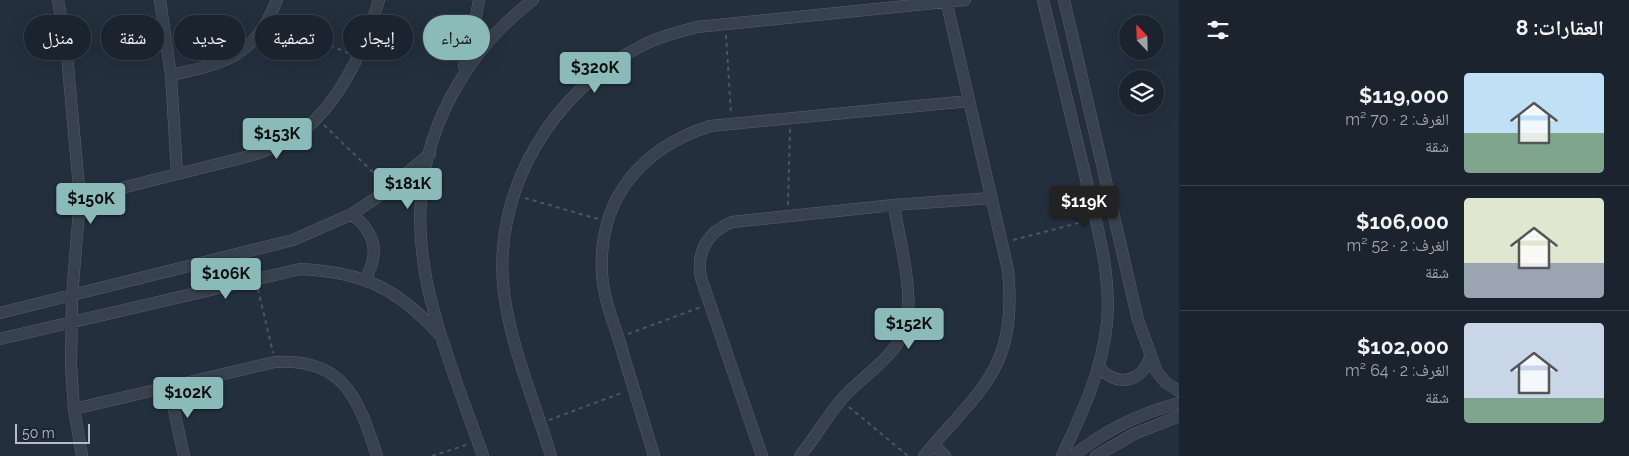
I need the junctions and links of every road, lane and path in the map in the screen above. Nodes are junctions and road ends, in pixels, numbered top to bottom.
1 (58, 0) edge
2 (160, 0) edge
3 (277, 0) edge
4 (379, 0) edge
5 (479, 0) edge
6 (533, 0) edge
7 (965, 0) edge
8 (1043, 0) edge
9 (1064, 0) edge
10 (946, 1) edge
11 (270, 15) edge
12 (373, 15) edge
13 (725, 23) junction
14 (255, 38) edge
15 (355, 60) edge
16 (171, 75) junction
17 (461, 77) junction
18 (969, 101) junction
19 (317, 118) junction
20 (791, 118) junction
21 (731, 123) junction
22 (430, 154) junction
23 (177, 174) junction
24 (389, 188) junction
25 (513, 195) junction
26 (991, 198) junction
27 (80, 199) junction
28 (894, 205) junction
29 (352, 214) junction
30 (788, 216) junction
31 (1095, 219) junction
32 (608, 222) junction
33 (1002, 243) junction
34 (256, 280) junction
35 (365, 280) junction
36 (72, 296) junction
37 (710, 304) junction
38 (0, 313) edge
39 (71, 322) junction
40 (442, 337) junction
41 (618, 338) junction
42 (0, 339) edge
43 (1150, 357) junction
44 (275, 362) junction
45 (1099, 366) junction
46 (169, 386) junction
47 (634, 388) junction
48 (1179, 391) edge
49 (841, 400) junction
50 (1179, 402) edge
51 (74, 409) junction
52 (1179, 416) edge
53 (541, 422) junction
54 (478, 441) junction
55 (934, 445) junction
56 (82, 456) edge
57 (184, 456) edge
58 (377, 456) edge
59 (432, 456) edge
60 (483, 456) edge
61 (551, 456) edge
62 (654, 456) edge
63 (762, 456) edge
64 (800, 456) edge
65 (908, 456) edge
66 (925, 456) edge
67 (944, 456) edge
68 (1062, 456) edge
69 (1073, 456) edge
70 (1096, 456) edge

1 - 27 street
2 - 16 street
3 - 11 street
4 - 12 street
5 - 17 street
6 - 17 street
7 - 10 street
8 - 31 street
9 - 43 street
10 - 13 street
10 - 18 street
13 - 21 path
13 - 25 street
14 - 16 street
15 - 19 street
16 - 23 street
17 - 22 street
18 - 20 street
18 - 26 street
19 - 23 street
19 - 24 path
20 - 21 street
20 - 30 path
21 - 32 street
22 - 24 street
22 - 40 street
23 - 27 street
24 - 29 street
25 - 32 path
25 - 53 street
26 - 28 street
26 - 33 street
27 - 36 street
28 - 30 street
28 - 49 street
29 - 35 street
29 - 36 street
30 - 37 street
31 - 33 path
31 - 45 street
32 - 41 street
33 - 55 street
34 - 35 street
34 - 39 street
34 - 44 path
35 - 40 street
36 - 38 street
36 - 39 street
37 - 41 path
37 - 63 street
39 - 42 street
39 - 51 street
40 - 54 street
41 - 47 street
43 - 45 street
43 - 48 street
44 - 46 street
44 - 58 street
45 - 68 street
46 - 51 street
46 - 57 street
47 - 53 path
47 - 62 street
49 - 64 street
49 - 65 path
50 - 69 street
51 - 56 street
52 - 70 street
53 - 61 street
54 - 59 path
54 - 60 street
55 - 66 street
55 - 67 street

